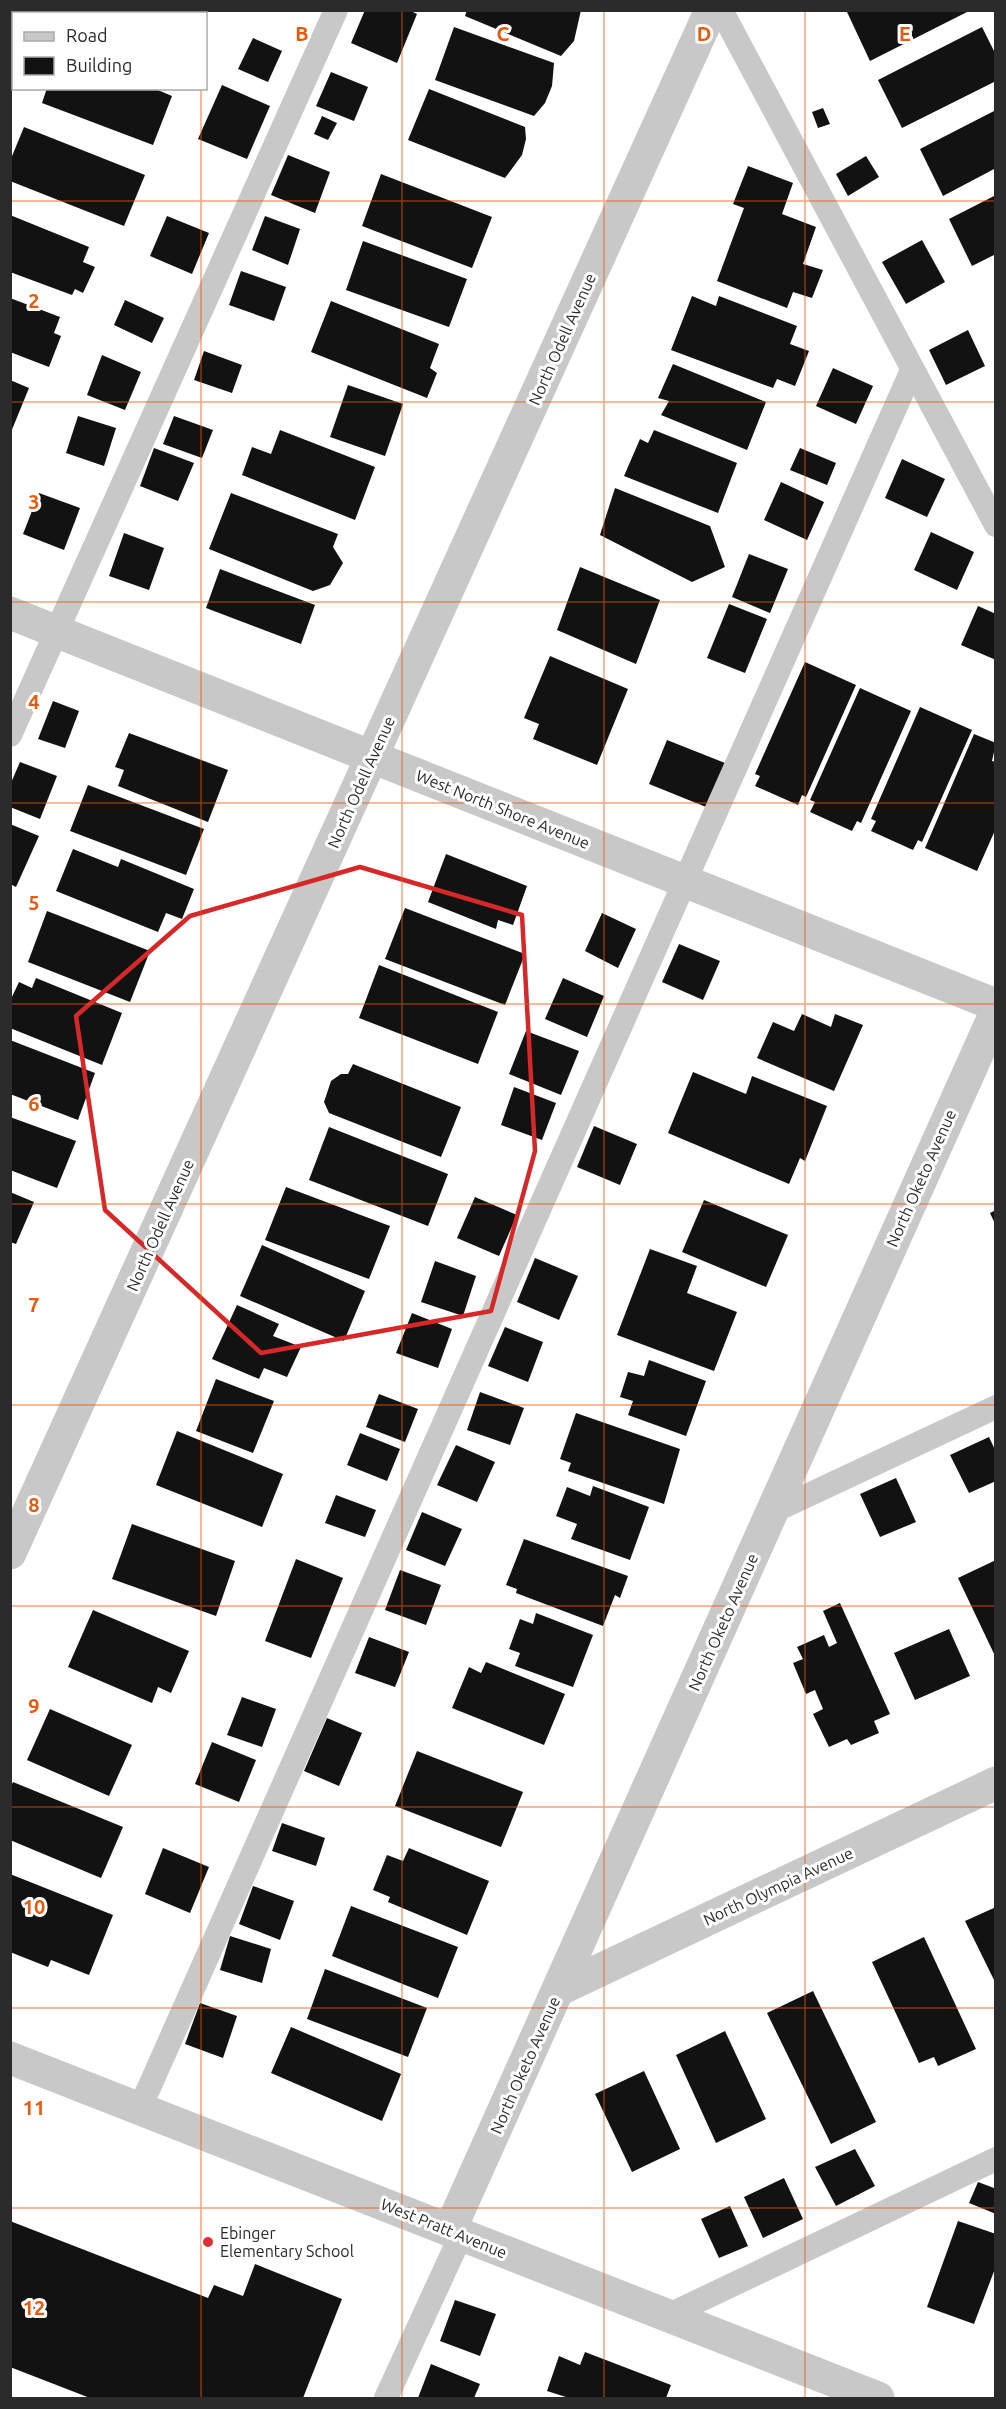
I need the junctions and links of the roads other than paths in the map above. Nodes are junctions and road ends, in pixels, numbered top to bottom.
1 (336, 10) edge
2 (711, 10) edge
3 (721, 10) edge
4 (912, 370) junction
5 (996, 525) edge
6 (10, 613) edge
7 (57, 631) junction
8 (10, 735) edge
9 (373, 757) junction
10 (683, 880) junction
11 (996, 1005) edge
12 (996, 1012) edge
13 (996, 1407) edge
14 (772, 1512) junction
15 (10, 1553) edge
16 (996, 1783) edge
17 (560, 1989) junction
18 (10, 2058) edge
19 (140, 2108) junction
20 (996, 2159) edge
21 (455, 2233) junction
22 (667, 2316) junction
23 (820, 2388) edge
24 (386, 2398) edge
25 (878, 2398) edge

1 - 7 lane
2 - 9 street, North Odell Avenue
3 - 4 lane
4 - 5 lane
4 - 10 lane
6 - 7 street, West North Shore Avenue
7 - 8 lane
7 - 9 street, West North Shore Avenue
9 - 10 street, West North Shore Avenue
9 - 15 street, North Odell Avenue
10 - 11 street, West North Shore Avenue
10 - 19 lane
12 - 14 street, North Oketo Avenue
13 - 14 lane
14 - 17 street, North Oketo Avenue
16 - 17 street, North Olympia Avenue
17 - 21 street, North Oketo Avenue
18 - 19 street, West Pratt Avenue
19 - 21 street, West Pratt Avenue
20 - 22 lane
21 - 22 street, West Pratt Avenue
21 - 24 lane
22 - 23 street, West Pratt Avenue
23 - 25 street, West Pratt Avenue

